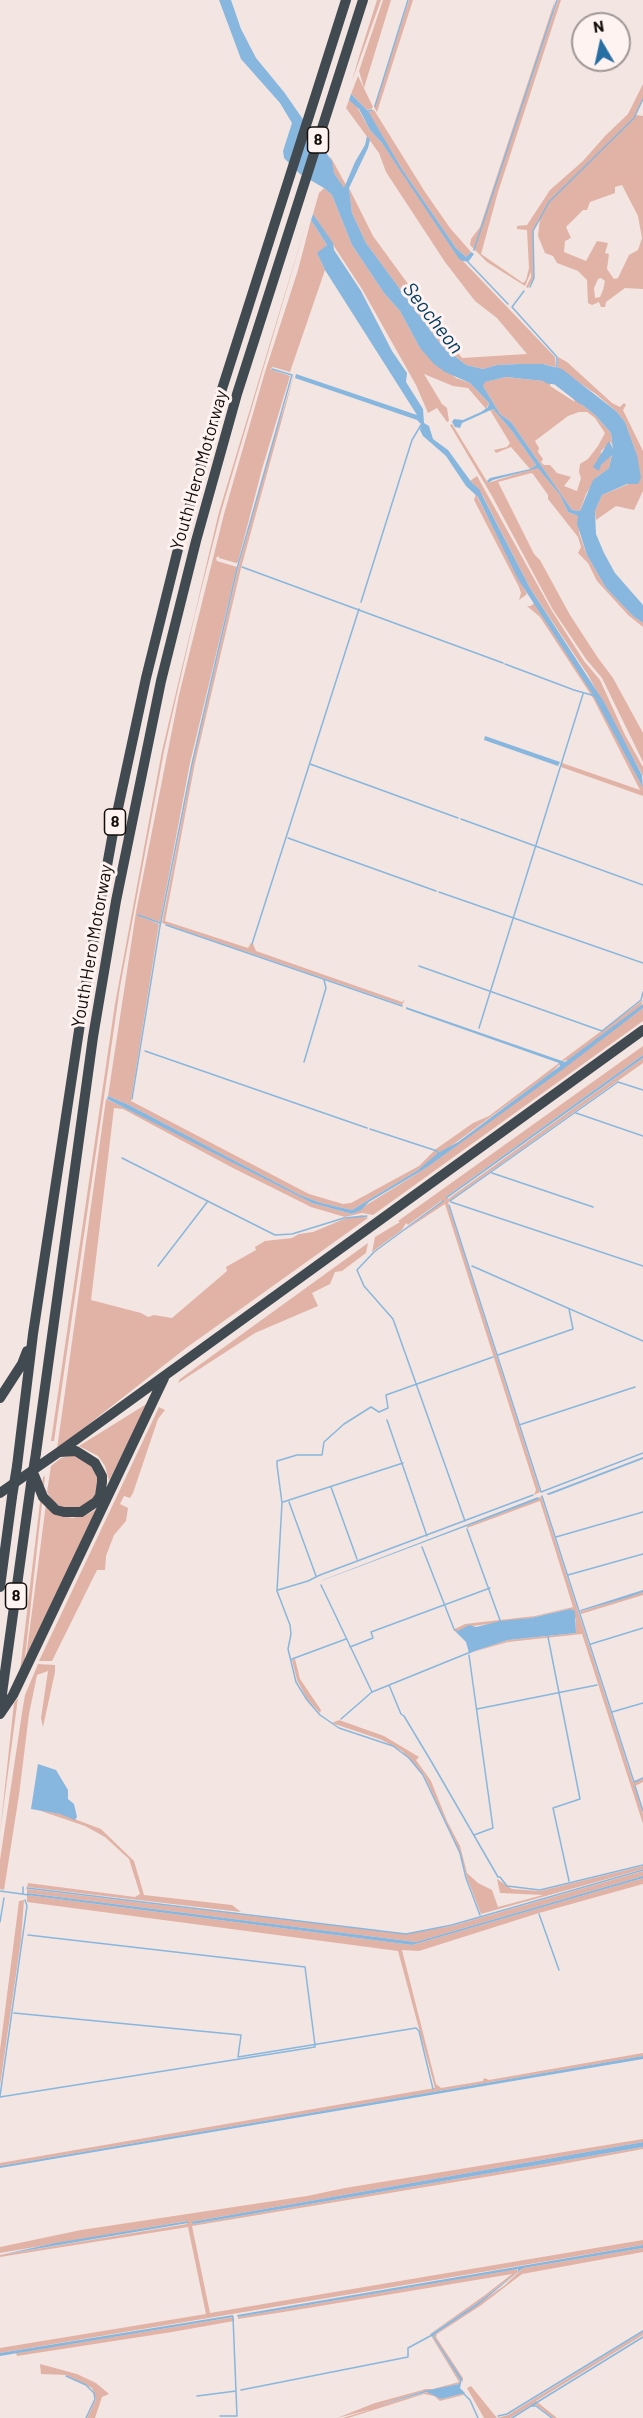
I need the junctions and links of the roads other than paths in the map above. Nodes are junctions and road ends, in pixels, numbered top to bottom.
1 (346, 0) edge
2 (363, 0) edge
3 (643, 1030) edge
4 (33, 1334) junction
5 (165, 1376) junction
6 (0, 1398) edge
7 (59, 1452) junction
8 (33, 1479) junction
9 (0, 1492) edge
10 (0, 1587) edge
11 (0, 1708) edge
12 (0, 1714) edge

1 - 4 highway, Youth Hero Motorway / 8
2 - 8 highway, Youth Hero Motorway / 8, bridge
3 - 5 highway
4 - 6 highway
4 - 10 highway, Youth Hero Motorway / 8, bridge
5 - 7 highway
5 - 12 highway
7 - 8 highway
7 - 9 highway
8 - 11 highway, Youth Hero Motorway / 8

